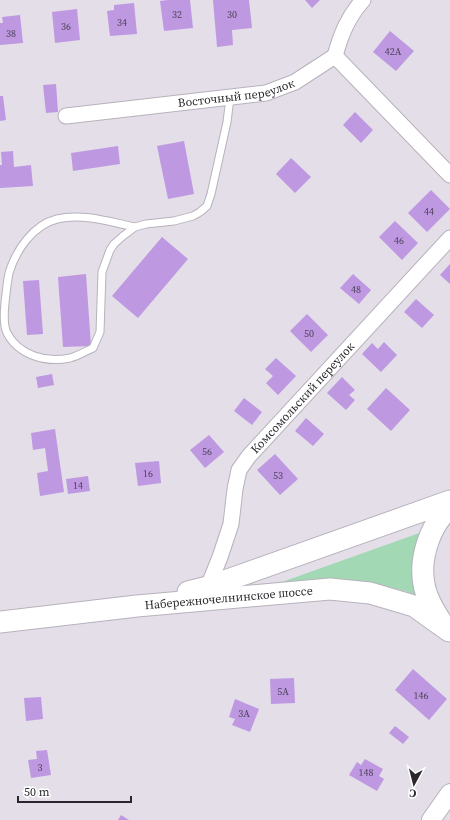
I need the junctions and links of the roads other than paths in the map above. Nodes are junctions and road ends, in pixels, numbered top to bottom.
1 (363, 0) edge
2 (335, 56) junction
3 (230, 98) junction
4 (66, 116) dead end
5 (450, 175) edge
6 (135, 227) junction
7 (450, 238) edge
8 (450, 501) edge
9 (450, 508) edge
10 (208, 587) junction
11 (137, 606) junction
12 (0, 622) edge
13 (449, 632) edge
14 (450, 793) edge
15 (431, 820) edge

1 - 2 street
2 - 3 street, Восточный переулок
2 - 5 street
3 - 4 street, Восточный переулок
3 - 6 lane
6 - 6 lane
7 - 10 street, Комсомольский переулок
8 - 10 main road
9 - 13 main road
10 - 11 main road
11 - 12 main road, Набережночелнинское шоссе
11 - 13 main road, Набережночелнинское шоссе
14 - 15 street

